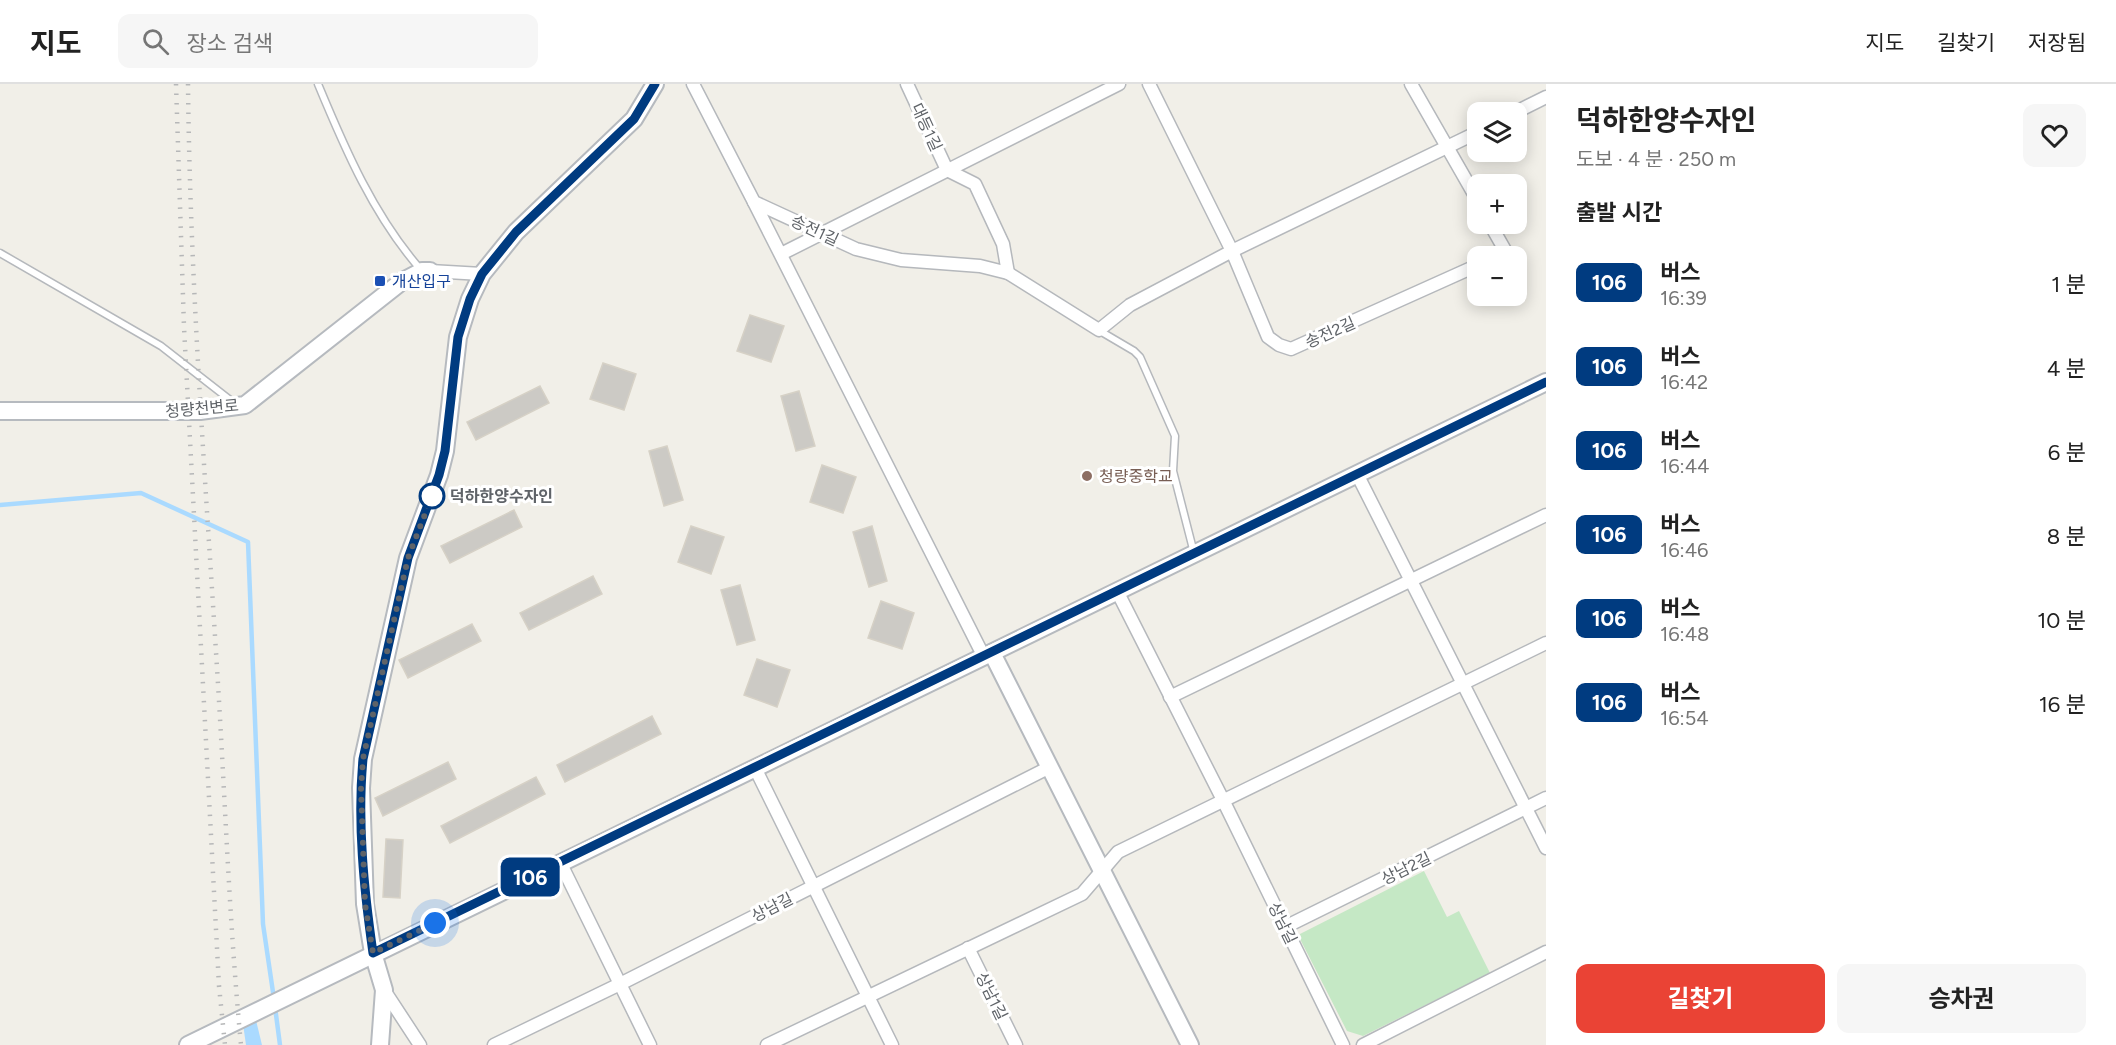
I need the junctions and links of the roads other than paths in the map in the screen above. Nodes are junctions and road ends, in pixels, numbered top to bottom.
1 (318, 84) edge
2 (655, 84) edge
3 (693, 84) edge
4 (907, 84) edge
5 (1119, 84) edge
6 (1149, 84) edge
7 (1411, 84) edge
8 (1546, 97) edge
9 (1527, 106) edge
10 (1467, 137) edge
11 (1447, 147) junction
12 (947, 170) junction
13 (1467, 182) edge
14 (754, 202) junction
15 (821, 233) junction
16 (1232, 251) junction
17 (0, 253) edge
18 (781, 254) junction
19 (1467, 270) edge
20 (426, 271) junction
21 (1008, 273) junction
22 (482, 274) junction
23 (1099, 330) junction
24 (1546, 382) edge
25 (237, 406) junction
26 (0, 411) edge
27 (1357, 474) junction
28 (1546, 514) edge
29 (1195, 554) junction
30 (1411, 580) junction
31 (1117, 591) junction
32 (1546, 643) edge
33 (988, 655) junction
34 (1463, 684) junction
35 (1170, 697) junction
36 (1050, 767) junction
37 (755, 768) junction
38 (1546, 798) edge
39 (1223, 800) junction
40 (1526, 808) junction
41 (1546, 848) edge
42 (560, 862) junction
43 (1103, 872) junction
44 (813, 886) junction
45 (1286, 927) junction
46 (968, 948) junction
47 (1546, 952) edge
48 (373, 953) junction
49 (620, 984) junction
50 (384, 990) junction
51 (867, 996) junction
52 (188, 1045) edge
53 (380, 1045) edge
54 (420, 1045) edge
55 (494, 1045) edge
56 (650, 1045) edge
57 (767, 1045) edge
58 (892, 1045) edge
59 (1016, 1045) edge
60 (1190, 1045) edge
61 (1343, 1045) edge
62 (1363, 1045) edge

1 - 20 lane
2 - 22 street
3 - 14 street
4 - 12 street, 대등1길
5 - 12 street
6 - 16 street, 송전2길
7 - 11 street
8 - 9 street
10 - 11 street
11 - 13 street
11 - 16 street
12 - 15 street
12 - 21 street
14 - 15 street, 송전1길
14 - 18 street
15 - 18 street
15 - 21 street, 송전1길
16 - 19 street, 송전2길
16 - 23 street
17 - 25 lane
18 - 33 street
20 - 22 street
20 - 25 street, 청량천변로
21 - 23 street, 송전1길
22 - 48 street
23 - 29 lane, 송전1길
24 - 27 street
25 - 26 street, 청량천변로
27 - 29 street
27 - 30 street
28 - 30 street
29 - 31 street
30 - 34 street
30 - 35 street
31 - 33 street
31 - 35 street, 상남길
32 - 34 street
33 - 36 street
33 - 37 street
34 - 39 street
34 - 40 street
35 - 39 street, 상남길
36 - 43 street
36 - 44 street, 상남길
37 - 42 street
37 - 44 street
38 - 40 street, 상남2길
39 - 43 street
39 - 45 street, 상남길
40 - 41 street
40 - 45 street, 상남2길
42 - 48 street
42 - 49 street
43 - 46 street
43 - 60 street
44 - 49 street, 상남길
44 - 51 street
45 - 61 street, 상남길
46 - 51 street
46 - 59 street, 상남1길
47 - 62 street
48 - 50 street
48 - 52 street
49 - 55 street, 상남길
49 - 56 street
50 - 53 street
50 - 54 street
51 - 57 street
51 - 58 street

